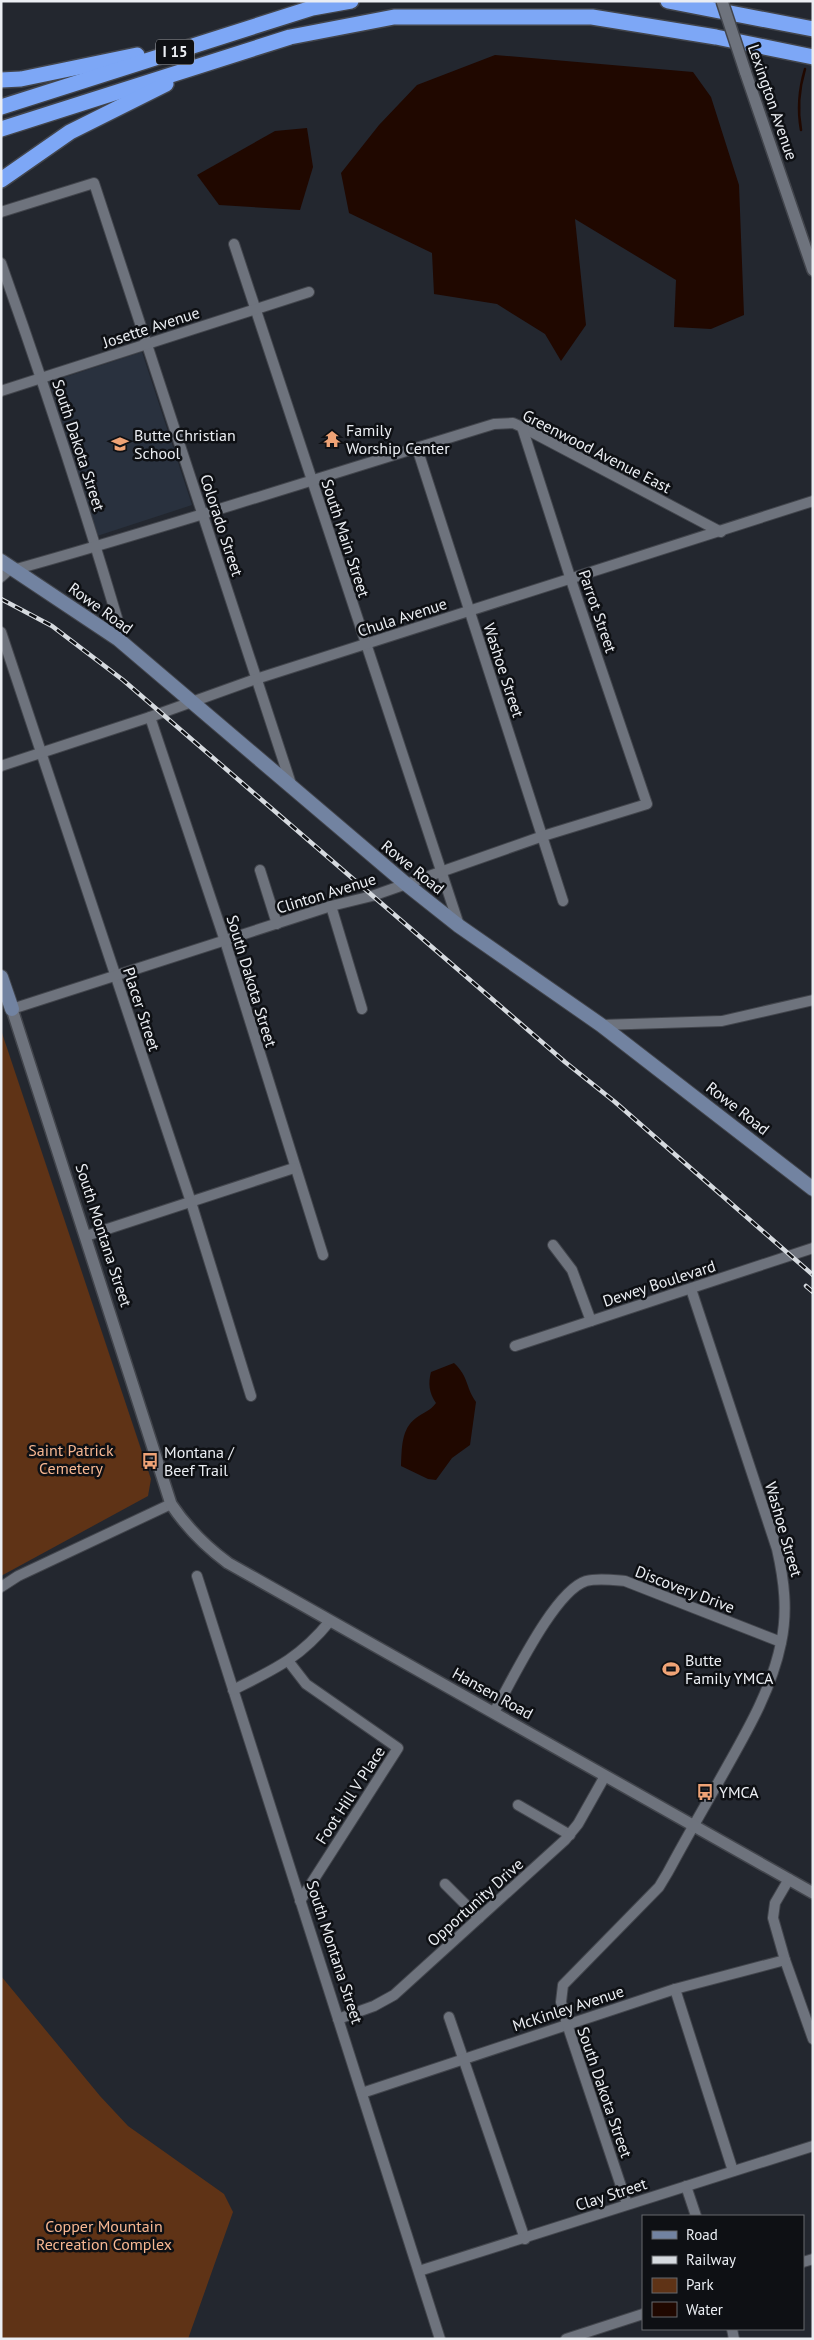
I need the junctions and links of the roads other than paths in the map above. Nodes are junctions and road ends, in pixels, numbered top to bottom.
1 (350, 1) edge
2 (668, 1) edge
3 (722, 1) edge
4 (813, 30) edge
5 (231, 34) junction
6 (813, 56) edge
7 (211, 62) junction
8 (1, 80) edge
9 (1, 107) edge
10 (1, 129) edge
11 (1, 180) edge
12 (1, 212) edge
13 (234, 244) dead end
14 (1, 263) edge
15 (813, 270) edge
16 (309, 292) dead end
17 (255, 310) junction
18 (148, 343) junction
19 (42, 378) junction
20 (1, 391) edge
21 (522, 427) junction
22 (417, 448) junction
23 (311, 479) junction
24 (813, 501) edge
25 (202, 516) junction
26 (721, 532) junction
27 (96, 547) junction
28 (7, 569) edge
29 (571, 580) junction
30 (469, 611) junction
31 (1, 632) edge
32 (118, 640) junction
33 (365, 644) junction
34 (256, 678) junction
35 (192, 702) junction
36 (150, 718) junction
37 (42, 753) junction
38 (1, 766) edge
39 (293, 790) junction
40 (648, 804) joint
41 (543, 836) junction
42 (260, 870) dead end
43 (441, 872) junction
44 (406, 884) junction
45 (563, 901) dead end
46 (331, 906) junction
47 (277, 924) junction
48 (459, 926) junction
49 (225, 941) junction
50 (116, 976) junction
51 (1, 977) edge
52 (813, 1000) edge
53 (362, 1009) dead end
54 (12, 1010) junction
55 (601, 1025) junction
56 (294, 1168) junction
57 (813, 1190) edge
58 (191, 1202) junction
59 (86, 1236) junction
60 (553, 1245) dead end
61 (813, 1248) edge
62 (323, 1255) dead end
63 (691, 1289) junction
64 (591, 1321) junction
65 (515, 1346) dead end
66 (251, 1396) dead end
67 (171, 1504) junction
68 (197, 1576) dead end
69 (1, 1587) edge
70 (330, 1621) junction
71 (781, 1642) junction
72 (288, 1662) junction
73 (233, 1690) junction
74 (494, 1712) junction
75 (605, 1776) junction
76 (518, 1805) dead end
77 (693, 1826) junction
78 (570, 1836) junction
79 (789, 1879) junction
80 (445, 1884) dead end
81 (813, 1893) edge
82 (300, 1901) junction
83 (479, 1918) junction
84 (785, 1960) junction
85 (675, 1989) junction
86 (449, 2017) dead end
87 (338, 2019) junction
88 (566, 2024) junction
89 (813, 2039) edge
90 (464, 2059) junction
91 (362, 2093) junction
92 (813, 2146) edge
93 (732, 2172) junction
94 (686, 2186) junction
95 (627, 2204) junction
96 (696, 2215) edge
97 (525, 2239) junction
98 (419, 2271) junction
99 (642, 2314) edge
100 (440, 2339) edge
101 (566, 2339) edge

1 - 5 highway, I 15
2 - 4 highway
3 - 15 street, Lexington Avenue, bridge
5 - 8 highway
5 - 9 highway, I 15
6 - 7 highway, I 15
7 - 10 highway, I 15
7 - 11 highway
12 - 18 street, Colorado Street
13 - 17 street, South Main Street
14 - 19 street, South Dakota Street
16 - 17 street, Josette Avenue
17 - 18 street, Josette Avenue
17 - 23 street, South Main Street
18 - 19 street, Josette Avenue
18 - 25 street, Colorado Street
19 - 20 street, Josette Avenue
19 - 27 street, South Dakota Street
21 - 22 street, Greenwood Avenue East
21 - 26 street, Greenwood Avenue East
21 - 29 street, Parrot Street
22 - 23 street, Greenwood Avenue East
22 - 30 street, Washoe Street
23 - 25 street, Greenwood Avenue East
23 - 33 street, South Main Street
24 - 26 street, Chula Avenue
25 - 27 street, Greenwood Avenue East
25 - 34 street, Colorado Street
26 - 29 street, Chula Avenue
27 - 28 street, Greenwood Avenue East
27 - 32 street, South Dakota Street
28 - 32 main road, Rowe Road
29 - 30 street, Chula Avenue
29 - 40 street, Parrot Street
30 - 33 street, Chula Avenue
30 - 41 street, Washoe Street
31 - 37 street, Placer Street
32 - 35 main road, Rowe Road
33 - 34 street, Chula Avenue
33 - 43 street, South Main Street
34 - 35 street, Chula Avenue
34 - 39 street, Colorado Street
35 - 36 street, Chula Avenue
35 - 39 main road, Rowe Road
36 - 37 street, Chula Avenue
36 - 49 street, South Dakota Street
37 - 38 street, Chula Avenue
37 - 50 street, Placer Street
39 - 44 main road, Rowe Road
40 - 41 street, Clinton Avenue
41 - 43 street, Clinton Avenue
41 - 45 street, Washoe Street
42 - 47 street
43 - 44 street, Clinton Avenue
43 - 48 street, South Main Street
44 - 46 street, Clinton Avenue
44 - 48 main road, Rowe Road
46 - 47 street, Clinton Avenue
46 - 53 street
47 - 49 street, Clinton Avenue
48 - 55 main road, Rowe Road
49 - 50 street, Clinton Avenue
49 - 56 street, South Dakota Street
50 - 54 street, Clinton Avenue
50 - 58 street, Placer Street
51 - 54 main road, South Montana Street
52 - 55 street
54 - 59 street, South Montana Street
55 - 57 main road, Rowe Road
56 - 58 street
56 - 62 street, South Dakota Street
58 - 59 street
58 - 66 street, Placer Street
59 - 67 street, South Montana Street
60 - 64 street
61 - 63 street, Dewey Boulevard
63 - 64 street, Dewey Boulevard
63 - 71 street, Washoe Street
64 - 65 street, Dewey Boulevard
67 - 69 street
67 - 70 street, Hansen Road
68 - 73 street, South Montana Street
70 - 72 street
70 - 74 street, Hansen Road
71 - 74 street, Discovery Drive
71 - 77 street, Washoe Street
72 - 73 street
72 - 82 street, Foot Hill V Place
73 - 82 street, South Montana Street
74 - 75 street, Hansen Road
75 - 77 street, Hansen Road
75 - 78 street, Opportunity Drive
76 - 78 street
77 - 79 street, Hansen Road
77 - 88 street, South Dakota Street
78 - 83 street, Opportunity Drive
79 - 81 street, Hansen Road
79 - 84 street
80 - 83 street
82 - 87 street, South Montana Street
83 - 87 street, Opportunity Drive
84 - 85 street, McKinley Avenue
84 - 89 street
85 - 88 street, McKinley Avenue
85 - 93 street
86 - 90 street
87 - 91 street, South Montana Street
88 - 90 street, McKinley Avenue
88 - 95 street, South Dakota Street
90 - 91 street, McKinley Avenue
90 - 97 street
91 - 98 street, South Montana Street
92 - 93 street, Clay Street
93 - 94 street, Clay Street
94 - 95 street, Clay Street
94 - 96 street
95 - 97 street, Clay Street
97 - 98 street, Clay Street
98 - 100 street, South Montana Street
99 - 101 street

